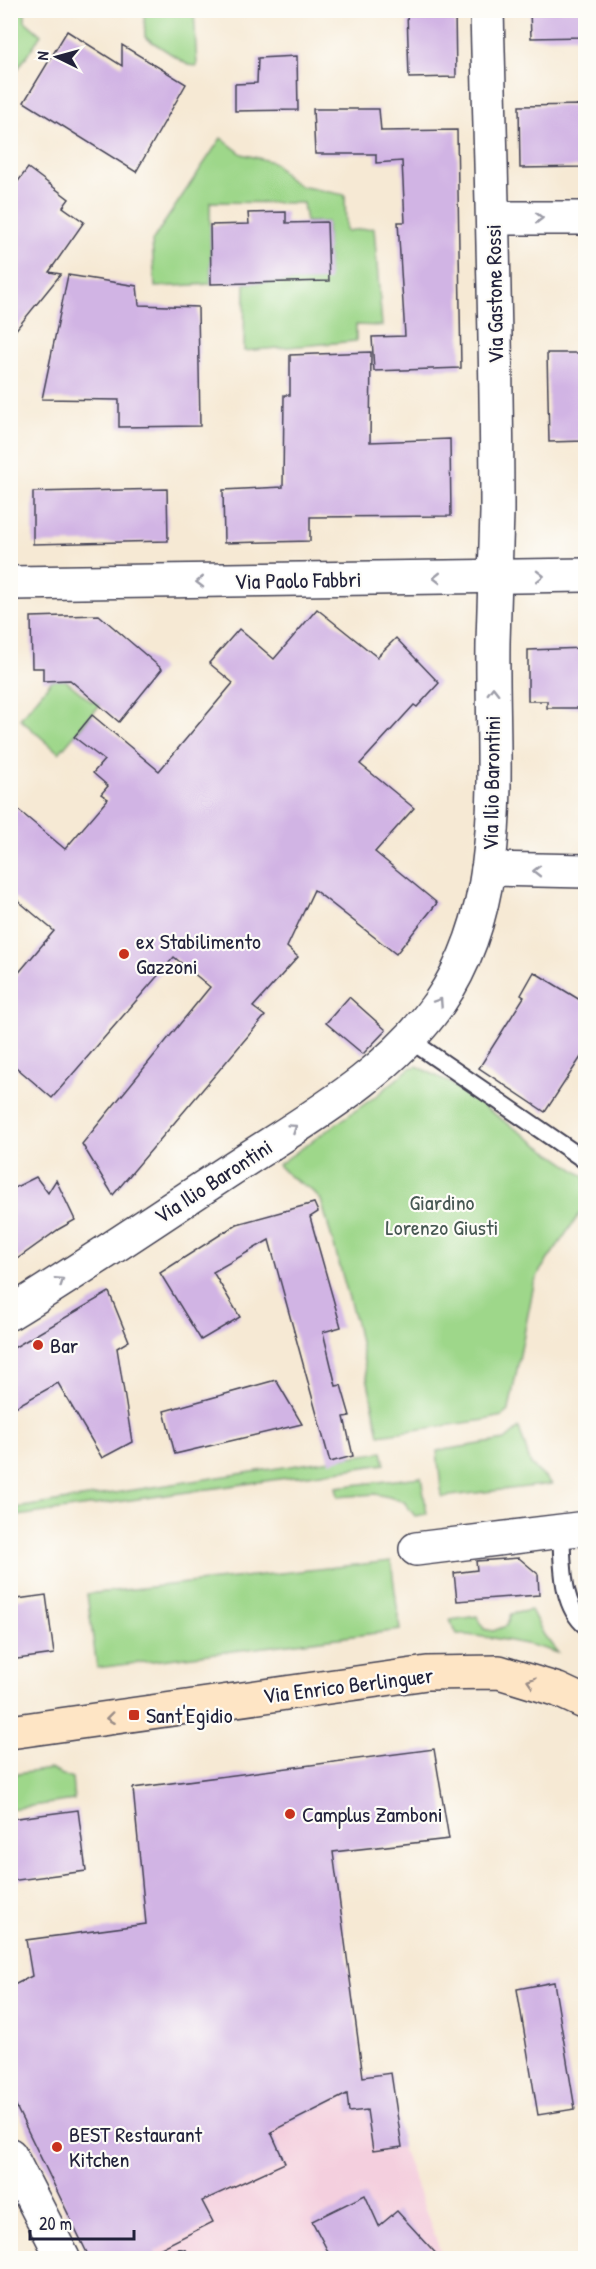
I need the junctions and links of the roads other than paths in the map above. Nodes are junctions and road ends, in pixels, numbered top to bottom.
1 (488, 10) edge
2 (493, 218) junction
3 (585, 218) edge
4 (585, 575) edge
5 (495, 577) junction
6 (10, 583) edge
7 (488, 869) junction
8 (585, 871) edge
9 (410, 1040) junction
10 (585, 1161) edge
11 (10, 1313) edge
12 (573, 1530) edge
13 (416, 1550) dead end
14 (585, 1626) edge
15 (585, 1703) edge
16 (19, 1729) edge
17 (10, 2154) edge
18 (63, 2259) edge

1 - 2 street, Via Gastone Rossi
2 -> 3 street
2 - 5 street, Via Gastone Rossi
5 -> 4 street, Via Paolo Fabbri
5 -> 6 street, Via Paolo Fabbri
7 -> 5 street, Via Ilio Barontini
8 -> 7 street
9 -> 7 street, Via Ilio Barontini
9 - 10 lane
11 -> 9 street, Via Ilio Barontini
12 - 13 street
12 - 14 lane
15 -> 16 main road, Via Enrico Berlinguer
17 - 18 street

